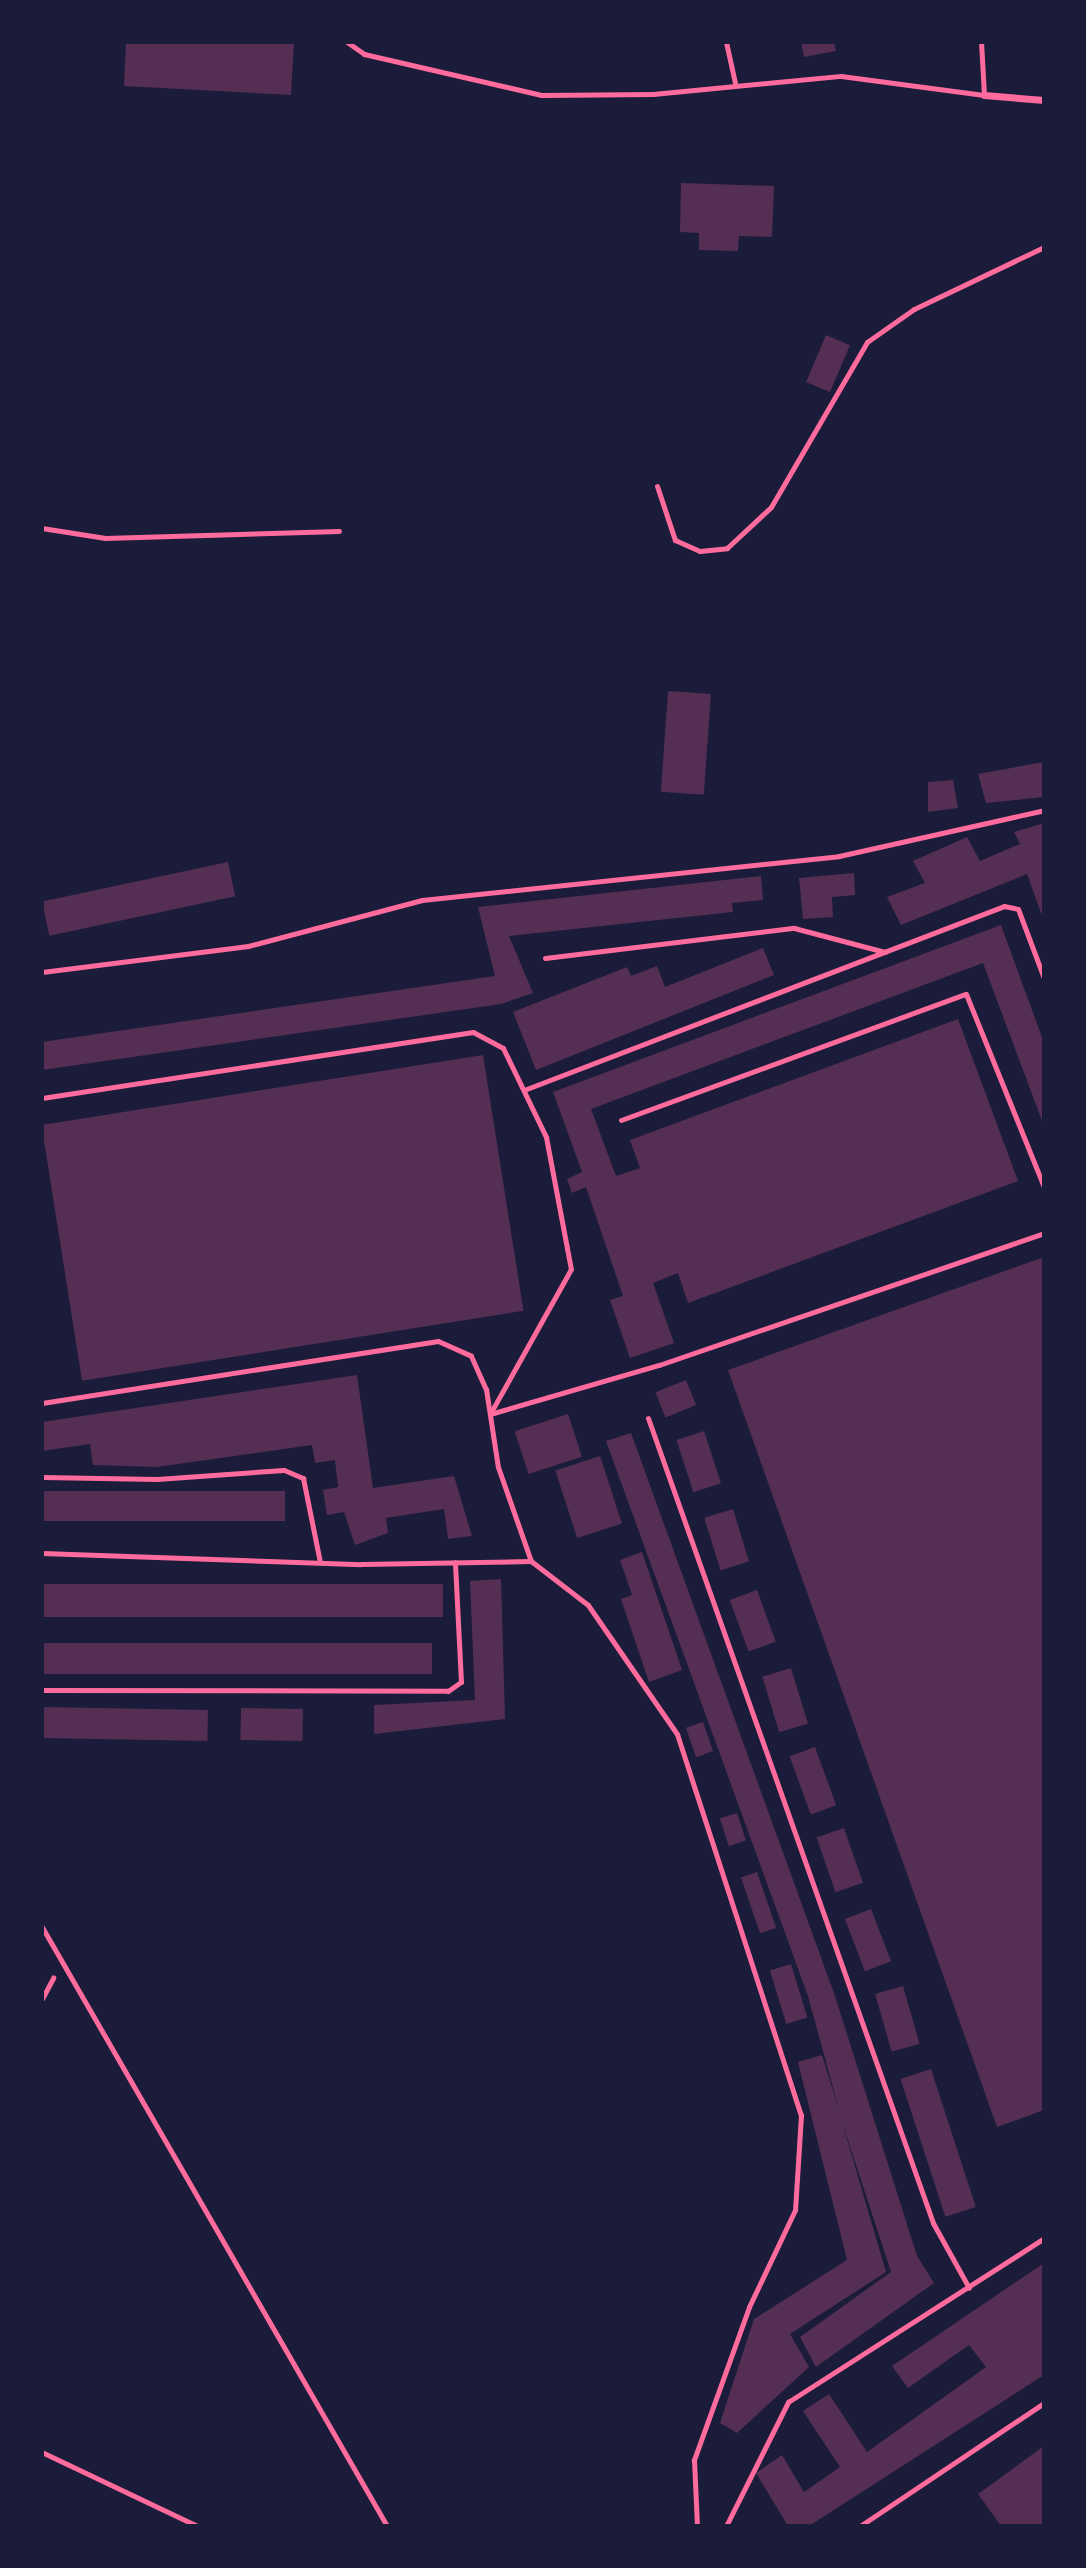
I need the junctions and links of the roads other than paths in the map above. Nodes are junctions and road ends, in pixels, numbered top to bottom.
1 (347, 42) edge
2 (726, 42) edge
3 (981, 42) edge
4 (735, 83) junction
5 (984, 96) junction
6 (1044, 100) edge
7 (1044, 247) edge
8 (657, 486) dead end
9 (1044, 810) edge
10 (885, 952) junction
11 (545, 958) dead end
12 (42, 972) edge
13 (1044, 978) edge
14 (524, 1090) junction
15 (42, 1098) edge
16 (621, 1120) dead end
17 (1044, 1187) edge
18 (1044, 1233) edge
19 (42, 1403) edge
20 (490, 1414) junction
21 (649, 1418) dead end
22 (42, 1477) edge
23 (42, 1553) edge
24 (531, 1561) junction
25 (320, 1562) junction
26 (455, 1562) junction
27 (42, 1690) edge
28 (42, 1927) edge
29 (1044, 2238) edge
30 (969, 2288) junction
31 (1044, 2403) edge
32 (387, 2526) edge
33 (697, 2526) edge
34 (726, 2526) edge
35 (860, 2526) edge

1 - 4 lane
2 - 4 lane
3 - 5 lane
4 - 5 lane
5 - 6 street
7 - 8 lane
9 - 12 lane
10 - 11 lane
10 - 13 lane
10 - 14 lane
14 - 15 lane
14 - 20 lane
16 - 17 lane
18 - 20 lane
19 - 20 lane
20 - 24 lane
21 - 30 lane
22 - 25 lane
23 - 25 lane
24 - 26 lane
24 - 33 lane
25 - 26 lane
26 - 27 lane
28 - 32 lane
29 - 30 lane
30 - 34 lane
31 - 35 lane

